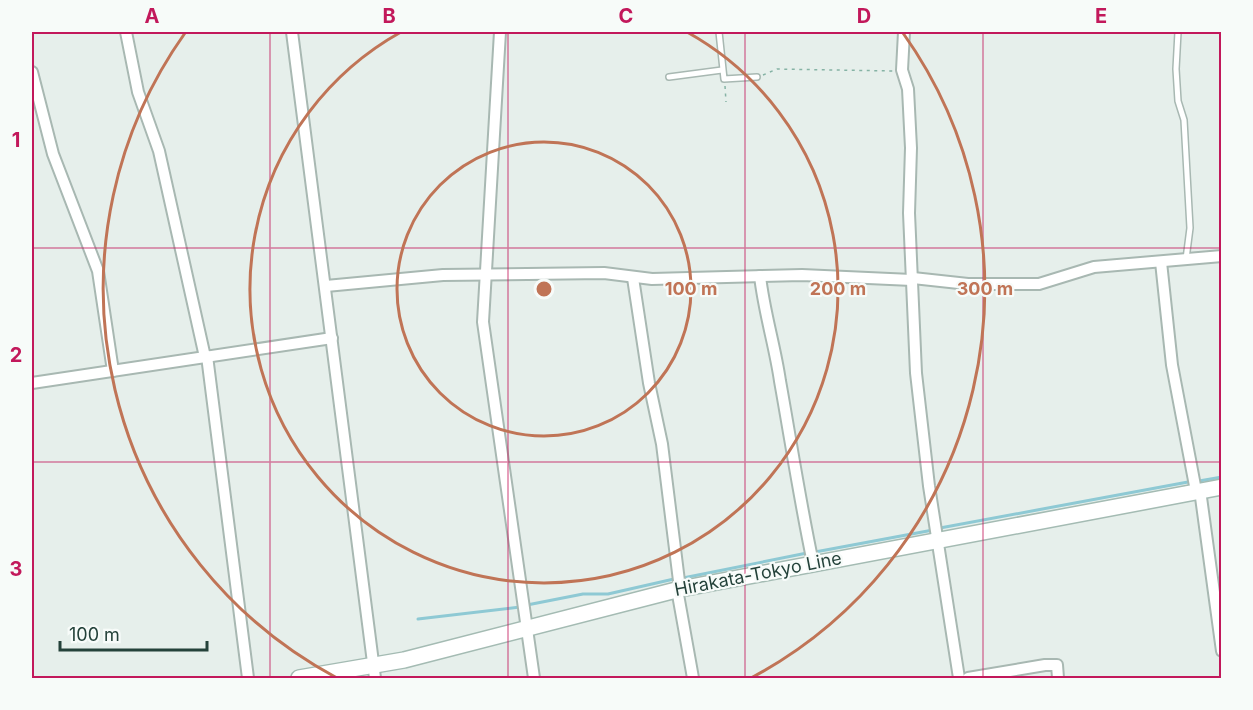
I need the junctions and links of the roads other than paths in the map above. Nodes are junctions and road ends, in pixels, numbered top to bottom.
1 (126, 32) edge
2 (292, 32) edge
3 (500, 32) edge
4 (719, 32) edge
5 (904, 32) edge
6 (1178, 32) edge
7 (722, 70) junction
8 (32, 72) edge
9 (669, 77) dead end
10 (757, 77) road end
11 (1221, 256) edge
12 (1186, 260) junction
13 (1161, 262) junction
14 (486, 275) junction
15 (760, 276) junction
16 (633, 278) junction
17 (912, 279) junction
18 (326, 286) junction
19 (332, 338) junction
20 (206, 357) junction
21 (113, 371) junction
22 (32, 383) edge
23 (1221, 487) edge
24 (1198, 491) junction
25 (938, 540) junction
26 (813, 563) junction
27 (679, 589) junction
28 (527, 628) junction
29 (1221, 651) edge
30 (375, 673) edge
31 (248, 678) edge
32 (299, 678) edge
33 (534, 678) edge
34 (693, 678) edge
35 (959, 678) edge
36 (968, 678) edge
37 (1058, 678) edge

1 - 20 street
2 - 18 street
3 - 14 street
4 - 7 lane
5 - 17 street
6 - 12 lane
7 - 9 lane
7 - 10 lane
8 - 21 street
11 - 12 street
12 - 13 street
13 - 17 street
13 - 24 street
14 - 16 street
14 - 18 street
14 - 28 street
15 - 16 street
15 - 17 street
15 - 26 street
16 - 27 street
17 - 25 street
18 - 19 street
19 - 20 street
19 - 30 street
20 - 21 street
20 - 31 street
21 - 22 street
23 - 24 main road, Hirakata-Tokyo Line
24 - 25 main road, Hirakata-Tokyo Line
24 - 29 street
25 - 26 main road, Hirakata-Tokyo Line
25 - 35 street
26 - 27 main road, Hirakata-Tokyo Line
27 - 28 main road, Hirakata-Tokyo Line
27 - 34 street
28 - 30 main road, Hirakata-Tokyo Line
28 - 33 street
30 - 32 main road, Hirakata-Tokyo Line
36 - 37 street

